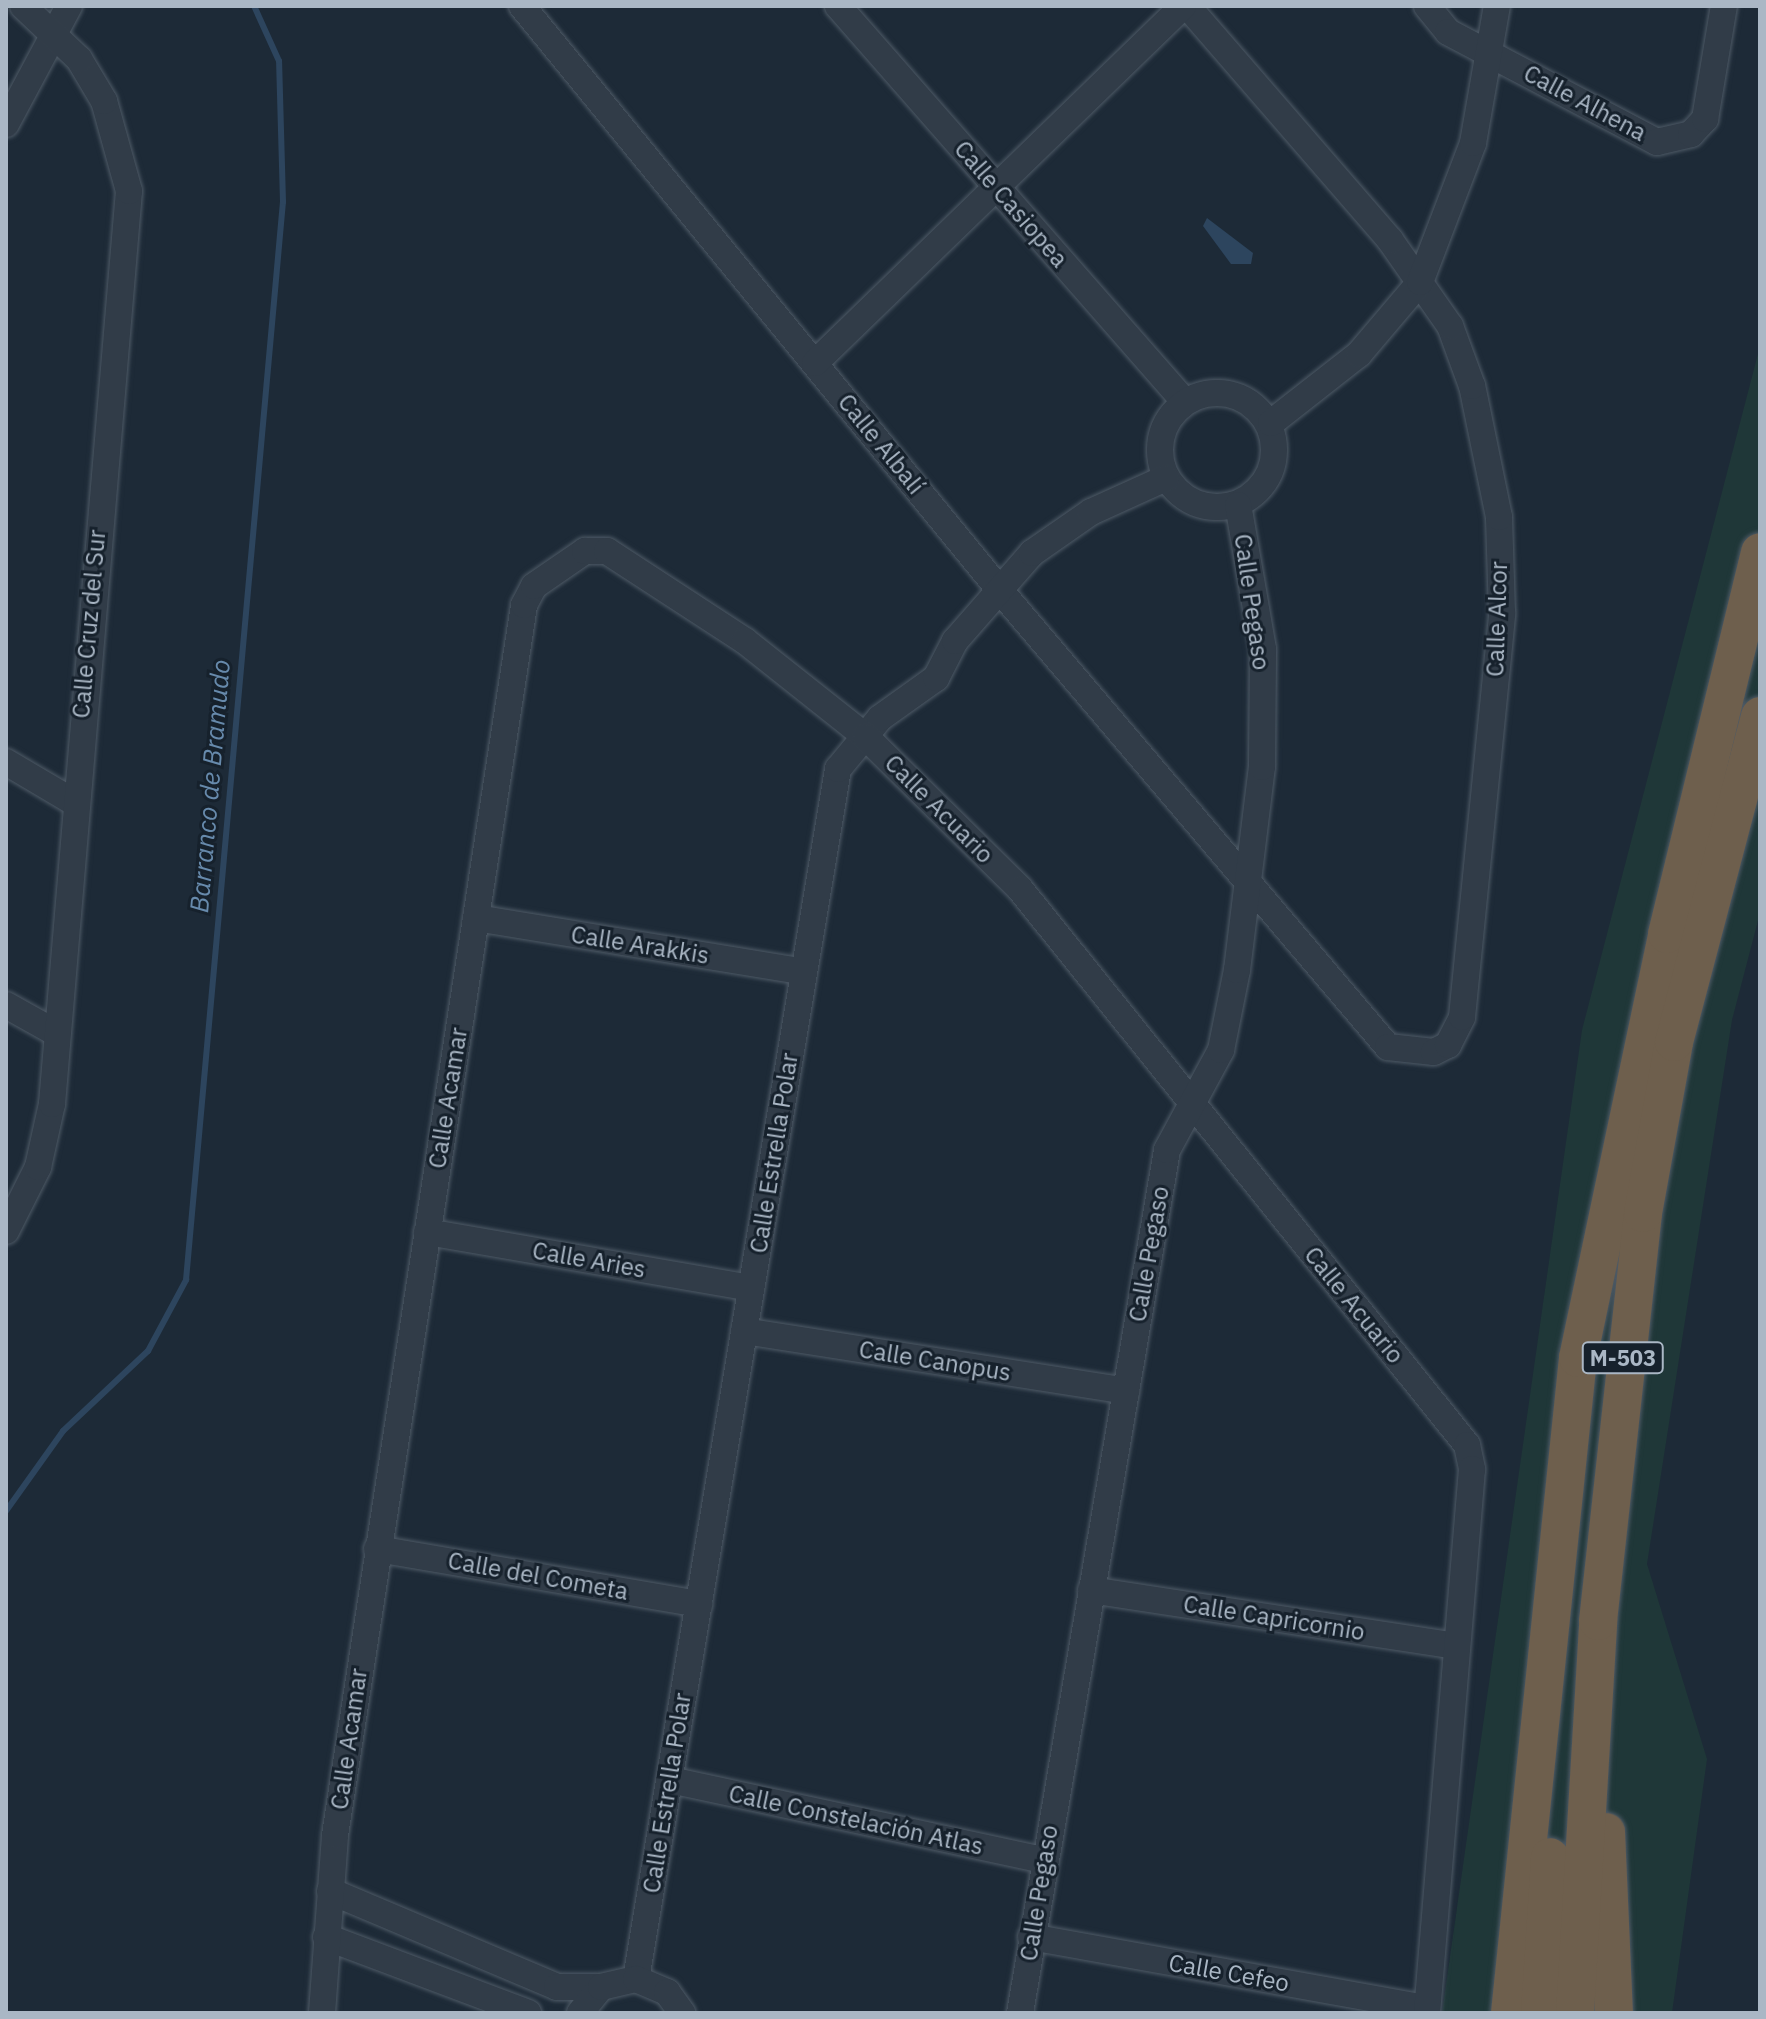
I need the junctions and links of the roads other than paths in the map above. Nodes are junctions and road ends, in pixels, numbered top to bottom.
1 (23, 6) edge
2 (69, 6) edge
3 (522, 6) edge
4 (838, 6) edge
5 (1185, 6) edge
6 (1427, 6) edge
7 (1497, 6) edge
8 (1724, 6) edge
9 (53, 29) junction
10 (1489, 51) junction
11 (6, 124) edge
12 (997, 187) junction
13 (1420, 282) junction
14 (815, 363) junction
15 (1184, 401) junction
16 (1271, 423) junction
17 (1166, 478) junction
18 (1238, 505) junction
19 (1760, 552) edge
20 (998, 588) junction
21 (1760, 716) edge
22 (866, 737) junction
23 (6, 762) edge
24 (72, 801) junction
25 (1248, 875) junction
26 (476, 918) junction
27 (804, 972) junction
28 (6, 1005) edge
29 (56, 1033) junction
30 (1194, 1109) junction
31 (1618, 1158) junction
32 (6, 1231) edge
33 (427, 1232) junction
34 (751, 1288) junction
35 (744, 1331) junction
36 (1126, 1391) junction
37 (1617, 1404) junction
38 (377, 1549) junction
39 (1091, 1590) junction
40 (699, 1604) junction
41 (1456, 1646) junction
42 (670, 1780) junction
43 (1043, 1860) junction
44 (330, 1891) junction
45 (326, 1937) junction
46 (1031, 1937) junction
47 (636, 1979) junction
48 (601, 1987) junction
49 (1427, 2010) edge
50 (322, 2013) edge
51 (528, 2013) edge
52 (580, 2013) edge
53 (682, 2013) edge
54 (1020, 2013) edge
55 (1510, 2013) edge
56 (1540, 2013) edge
57 (1575, 2013) edge
58 (1614, 2013) edge

1 - 9 street, Calle Cruz del Sur
2 - 9 street
3 - 14 street, Calle Albalí
4 - 12 street, Calle Casiopea
5 - 12 street
5 - 13 street, Calle Alcor
6 - 10 street, Calle Alhena
7 - 10 street
8 - 10 street, Calle Alhena
9 - 11 street
9 - 24 street, Calle Cruz del Sur
10 - 13 street
12 - 14 street
12 - 15 street, Calle Casiopea
13 - 16 street
13 - 25 street, Calle Alcor
14 - 20 street, Calle Albalí
15 - 16 street
15 - 17 street
16 - 18 street
17 - 18 street
17 - 20 street, Calle Estrella Polar
18 - 25 street, Calle Pegaso
19 - 31 highway, M-503
20 - 22 street, Calle Estrella Polar
20 - 25 street, Calle Albalí
21 - 37 highway, M-503
22 - 26 street, Calle Acamar
22 - 27 street, Calle Estrella Polar
22 - 30 street, Calle Acuario
23 - 24 street
24 - 29 street, Calle Cruz del Sur
25 - 30 street, Calle Pegaso
26 - 27 street, Calle Arakkis
26 - 33 street, Calle Acamar
27 - 34 street, Calle Estrella Polar
28 - 29 street
29 - 32 street, Calle Cruz del Sur
30 - 36 street, Calle Pegaso
30 - 41 street, Calle Acuario
31 - 55 highway, M-503
31 - 56 highway, M-503
33 - 34 street, Calle Aries
33 - 38 street, Calle Acamar
34 - 35 street, Calle Estrella Polar
35 - 36 street, Calle Canopus
35 - 40 street, Calle Estrella Polar
36 - 39 street, Calle Pegaso
37 - 57 highway, M-503
37 - 58 highway, M-503
38 - 40 street, Calle del Cometa
38 - 44 street, Calle Acamar
39 - 41 street, Calle Capricornio
39 - 43 street, Calle Pegaso
40 - 42 street, Calle Estrella Polar
41 - 49 street, Calle Acuario
42 - 43 street, Calle Constelación Atlas
42 - 47 street, Calle Estrella Polar
43 - 46 street, Calle Pegaso
44 - 45 street, Calle Acamar
44 - 48 street
45 - 50 street, Calle Acamar
45 - 51 street
46 - 49 street, Calle Cefeo
46 - 54 street, Calle Pegaso
47 - 48 street
47 - 53 street
48 - 52 street

